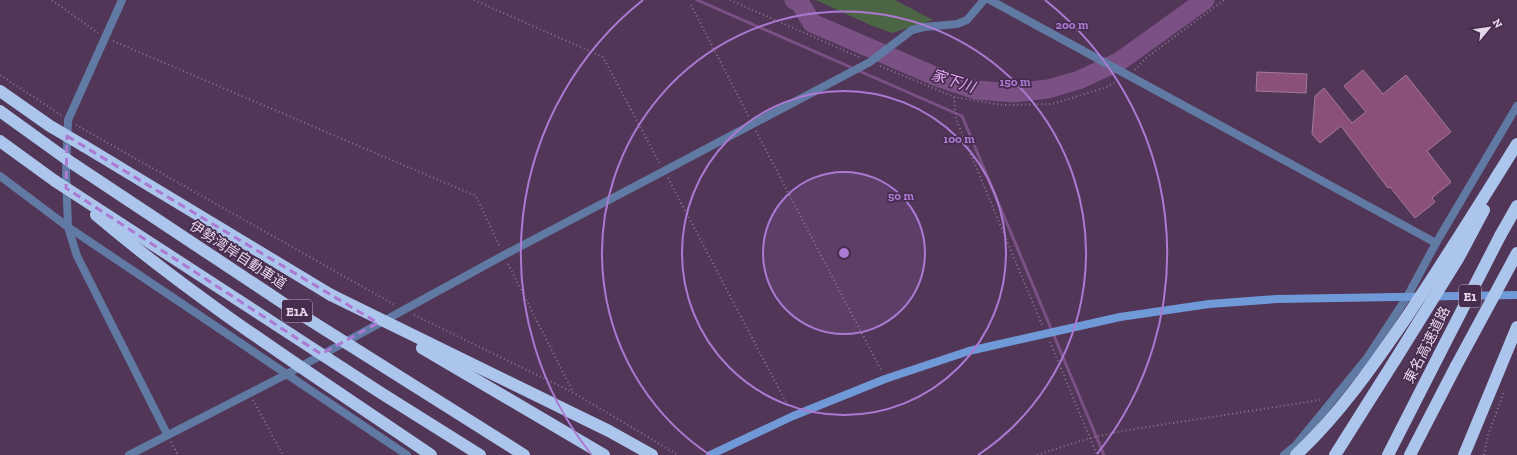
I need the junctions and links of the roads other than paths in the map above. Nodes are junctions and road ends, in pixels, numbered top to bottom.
1 (122, 0) edge
2 (984, 0) edge
3 (990, 0) edge
4 (0, 91) edge
5 (1517, 106) edge
6 (0, 111) edge
7 (0, 141) edge
8 (1517, 144) edge
9 (1517, 149) edge
10 (0, 176) edge
11 (55, 181) junction
12 (1517, 206) edge
13 (68, 227) junction
14 (1436, 243) junction
15 (1517, 253) edge
16 (331, 295) junction
17 (1517, 295) edge
18 (1407, 297) junction
19 (1517, 328) edge
20 (287, 374) junction
21 (1492, 389) junction
22 (167, 434) junction
23 (397, 452) edge
24 (129, 455) edge
25 (407, 455) edge
26 (431, 455) edge
27 (480, 455) edge
28 (524, 455) edge
29 (604, 455) edge
30 (652, 455) edge
31 (710, 455) edge
32 (1284, 455) edge
33 (1296, 455) edge
34 (1335, 455) edge
35 (1388, 455) edge
36 (1410, 455) edge
37 (1464, 455) edge
38 (1472, 455) edge

1 - 13 street
2 - 20 street
3 - 14 street
4 - 16 highway, bridge
5 - 14 street
6 - 28 highway, 伊勢湾岸自動車道 / E1A, bridge
7 - 11 highway, E1A
8 - 33 highway, bridge
9 - 34 highway, bridge
10 - 13 street
11 - 26 highway, bridge
11 - 27 highway, E1A, bridge
12 - 35 highway, 東名高速道路 / E1, bridge
13 - 20 street
13 - 22 street
14 - 18 street
15 - 36 highway, E1, bridge
16 - 29 highway, bridge
16 - 30 highway, bridge
17 - 18 street
18 - 31 street
18 - 32 street
19 - 21 highway
20 - 22 street
20 - 23 street
21 - 37 highway
21 - 38 highway
22 - 24 street
23 - 25 street

